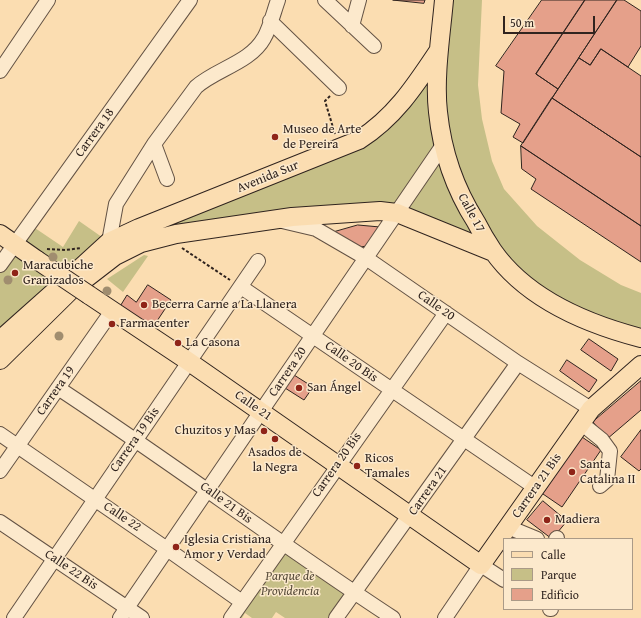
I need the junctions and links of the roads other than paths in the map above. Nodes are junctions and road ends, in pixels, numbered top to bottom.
1 (48, 0) edge
2 (190, 0) edge
3 (278, 0) edge
4 (325, 0) edge
5 (359, 0) edge
6 (444, 0) edge
7 (270, 21) junction
8 (352, 26) junction
9 (374, 46) dead end
10 (439, 50) junction
11 (0, 71) edge
12 (339, 88) dead end
13 (154, 144) junction
14 (443, 145) junction
15 (167, 179) dead end
16 (397, 213) junction
17 (273, 219) junction
18 (7, 239) edge
19 (112, 249) junction
20 (494, 252) junction
21 (366, 258) junction
22 (258, 261) dead end
23 (0, 265) edge
24 (241, 287) junction
25 (112, 311) junction
26 (446, 313) junction
27 (313, 335) junction
28 (641, 338) edge
29 (0, 340) edge
30 (0, 360) edge
31 (190, 363) junction
32 (518, 363) junction
33 (641, 365) edge
34 (58, 388) junction
35 (391, 389) junction
36 (261, 412) junction
37 (586, 416) junction
38 (0, 434) edge
39 (465, 438) junction
40 (135, 439) junction
41 (17, 446) junction
42 (337, 465) junction
43 (0, 471) edge
44 (600, 486) dead end
45 (536, 488) junction
46 (208, 489) junction
47 (95, 499) junction
48 (410, 516) junction
49 (0, 522) edge
50 (508, 527) junction
51 (535, 538) edge
52 (282, 543) junction
53 (167, 549) junction
54 (53, 559) junction
55 (481, 565) junction
56 (503, 579) edge
57 (354, 592) junction
58 (242, 602) junction
59 (123, 613) edge
60 (14, 618) edge
61 (142, 618) edge
62 (231, 618) edge
63 (336, 618) edge
64 (393, 618) edge
65 (444, 618) edge

1 - 11 street
2 - 18 street, Carrera 18
3 - 7 street
4 - 8 street
5 - 8 street
6 - 10 main road, Calle 17
7 - 12 street
7 - 13 street
8 - 9 street
10 - 14 main road, Calle 17
10 - 19 main road, Avenida Sur
13 - 15 street
13 - 19 street
14 - 16 street, Carrera 20
14 - 20 main road, Calle 17
16 - 17 main road
16 - 20 main road
16 - 21 street, Carrera 20
17 - 19 main road
17 - 21 street, Calle 20
18 - 23 street, Carrera 18
18 - 25 main road, Calle 21, bridge
19 - 29 main road
19 - 30 main road
20 - 28 main road, Calle 17
21 - 26 street, Calle 20
21 - 27 street, Carrera 20
22 - 24 street, Carrera 19 Bis
24 - 27 street, Calle 20 Bis
24 - 31 street, Carrera 19 Bis
25 - 31 main road, Calle 21
25 - 34 street, Carrera 19
26 - 32 street, Calle 20
26 - 35 street, Carrera 20 Bis
27 - 35 street, Calle 20 Bis
27 - 36 street, Carrera 20
31 - 36 main road, Calle 21
31 - 40 street, Carrera 19 Bis
32 - 37 street, Calle 20
32 - 39 street, Carrera 21
33 - 37 main road, Carrera 21 Bis
34 - 40 street, Calle 21 Bis
34 - 41 street, Carrera 19
35 - 39 street, Calle 20 Bis
35 - 42 street, Carrera 20 Bis
36 - 42 main road, Calle 21
36 - 46 street, Carrera 20
37 - 44 street, Calle 20
37 - 45 main road, Carrera 21 Bis
38 - 41 street, Calle 22
39 - 45 street, Calle 20 Bis
39 - 48 street, Carrera 21
40 - 46 street, Calle 21 Bis
40 - 47 street, Carrera 19 Bis
41 - 43 street, Carrera 19
41 - 47 street, Calle 22
42 - 48 main road, Calle 21
42 - 52 street, Carrera 20 Bis
45 - 50 main road, Carrera 21 Bis
46 - 52 street, Calle 21 Bis
46 - 53 street, Carrera 20
47 - 53 street, Calle 22
47 - 54 street, Carrera 19 Bis
48 - 55 main road, Calle 21
48 - 57 street, Carrera 21
49 - 54 street, Calle 22 Bis
50 - 51 street
50 - 55 main road, Carrera 21 Bis
52 - 57 street, Calle 21 Bis
52 - 58 street, Carrera 20 Bis
53 - 58 street, Calle 22
53 - 59 street, Carrera 20
54 - 59 street, Calle 22 Bis
54 - 60 street, Carrera 19 Bis
55 - 56 street, Calle 21
55 - 65 street, Carrera 21 Bis
57 - 63 street, Carrera 21
57 - 64 street, Calle 21 Bis
58 - 62 street, Carrera 20 Bis
59 - 61 street, Calle 22 Bis

